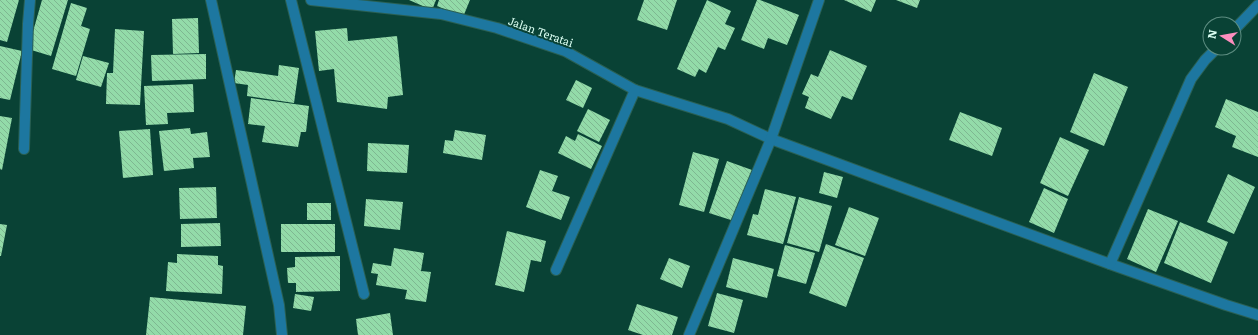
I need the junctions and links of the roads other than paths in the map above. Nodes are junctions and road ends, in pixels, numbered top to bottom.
1 (30, 0) edge
2 (211, 0) edge
3 (291, 0) edge
4 (311, 0) edge
5 (819, 0) edge
6 (325, 1) edge
7 (1258, 5) edge
8 (1242, 22) edge
9 (1209, 56) edge
10 (635, 90) junction
11 (771, 139) junction
12 (24, 149) dead end
13 (1110, 264) junction
14 (556, 270) dead end
15 (364, 294) dead end
16 (1258, 315) edge
17 (282, 335) edge
18 (689, 335) edge

1 - 12 street
2 - 17 street
3 - 15 street
4 - 6 street, Jalan Teratai
5 - 11 street
6 - 10 street, Jalan Teratai
7 - 8 street
9 - 13 street
10 - 11 street, Jalan Teratai
10 - 14 street
11 - 13 street, Jalan Teratai
11 - 18 street
13 - 16 street, Jalan Teratai

